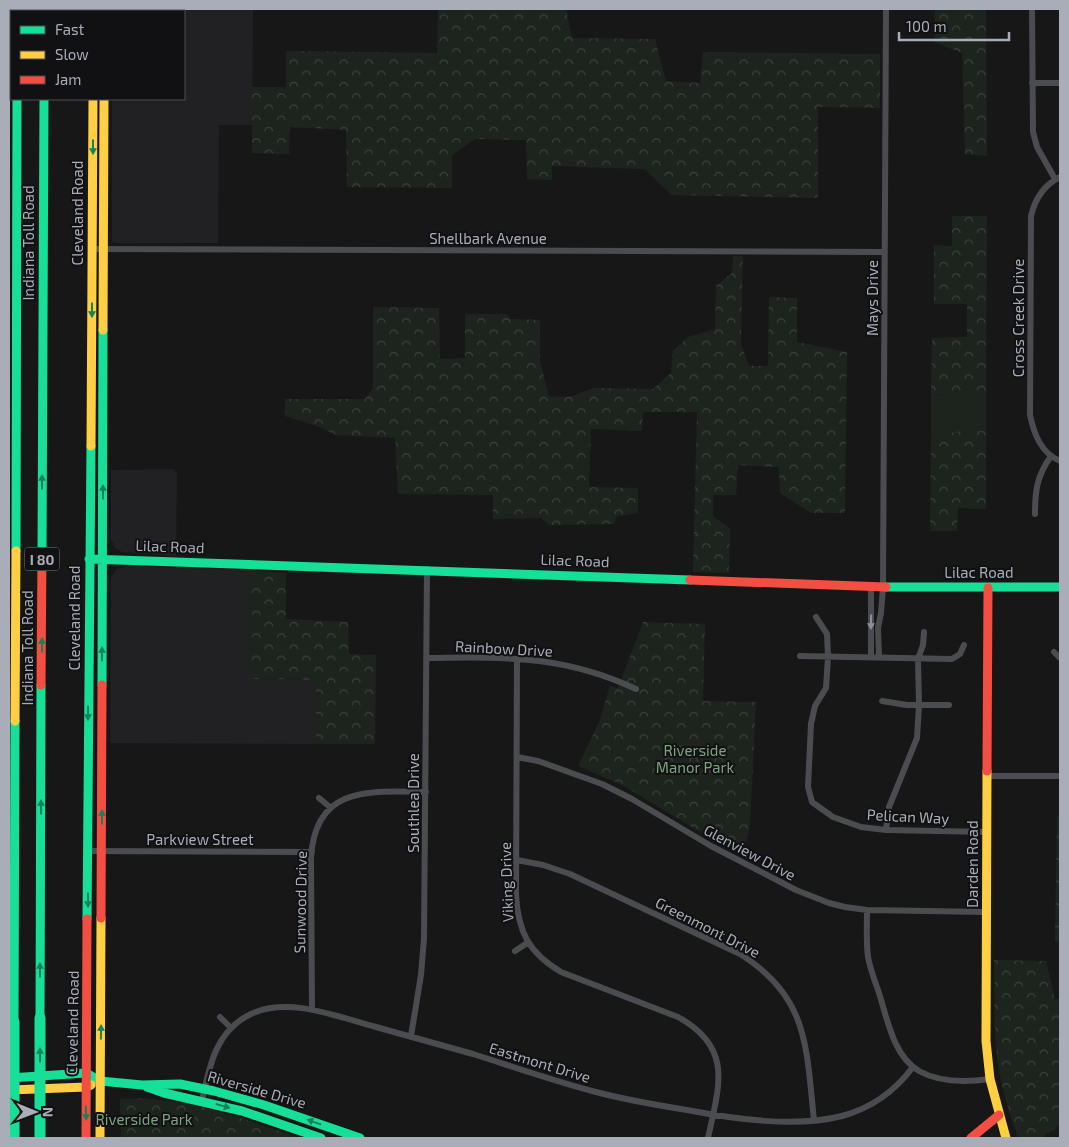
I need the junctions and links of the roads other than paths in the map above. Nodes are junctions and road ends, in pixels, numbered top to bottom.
1 (886, 9) edge
2 (1032, 9) edge
3 (1032, 83) junction
4 (1060, 83) edge
5 (17, 100) edge
6 (44, 100) edge
7 (93, 100) edge
8 (104, 100) edge
9 (1058, 178) edge
10 (98, 250) junction
11 (884, 252) junction
12 (1052, 456) junction
13 (1060, 461) edge
14 (1035, 514) dead end
15 (89, 559) junction
16 (103, 559) junction
17 (428, 570) junction
18 (877, 586) junction
19 (1060, 587) edge
20 (988, 588) junction
21 (816, 617) dead end
22 (924, 632) dead end
23 (964, 645) dead end
24 (1054, 652) dead end
25 (800, 656) dead end
26 (828, 657) junction
27 (870, 657) junction
28 (879, 657) junction
29 (427, 658) junction
30 (1060, 658) edge
31 (517, 659) junction
32 (918, 659) junction
33 (636, 689) dead end
34 (882, 701) dead end
35 (919, 705) junction
36 (949, 705) dead end
37 (517, 757) junction
38 (987, 776) junction
39 (1060, 776) edge
40 (426, 792) junction
41 (319, 798) dead end
42 (331, 808) junction
43 (886, 830) junction
44 (987, 832) junction
45 (87, 851) junction
46 (102, 851) junction
47 (312, 852) junction
48 (517, 860) junction
49 (867, 910) junction
50 (986, 912) junction
51 (527, 942) junction
52 (514, 951) dead end
53 (312, 1010) junction
54 (220, 1017) dead end
55 (230, 1028) junction
56 (411, 1036) junction
57 (913, 1066) junction
58 (86, 1073) junction
59 (9, 1078) edge
60 (990, 1078) junction
61 (100, 1080) junction
62 (142, 1085) junction
63 (86, 1087) junction
64 (204, 1089) junction
65 (9, 1090) edge
66 (202, 1101) junction
67 (713, 1115) junction
68 (999, 1115) junction
69 (814, 1120) junction
70 (14, 1138) edge
71 (40, 1138) edge
72 (86, 1138) edge
73 (100, 1138) edge
74 (321, 1138) edge
75 (360, 1138) edge
76 (708, 1138) edge
77 (971, 1138) edge
78 (1006, 1138) edge

1 - 11 street, Mays Drive
2 - 3 street
3 - 4 street
3 - 9 street
5 - 70 main road, Indiana Toll Road / I 80, bridge
71 -> 6 main road, Indiana Toll Road / I 80, bridge
7 -> 10 main road, Cleveland Road
8 - 10 main road, Cleveland Road
9 - 12 street, Cross Creek Drive
10 - 11 street, Shellbark Avenue
10 -> 15 main road, Cleveland Road
16 -> 10 main road, Cleveland Road
11 - 18 street, Mays Drive
12 - 13 street, Cross Creek Drive
12 - 14 street
15 - 16 main road, Lilac Road
15 -> 45 main road, Cleveland Road
16 - 17 main road, Lilac Road
46 -> 16 main road, Cleveland Road
17 - 18 main road, Lilac Road
17 - 29 street, Southlea Drive
18 - 20 main road, Lilac Road
18 -> 27 street
18 - 28 street
19 - 20 main road, Lilac Road
20 - 38 main road, Darden Road
21 - 26 street
22 - 32 street
23 - 32 street
24 - 30 street
25 - 26 street
26 - 27 street
26 - 43 street, Pelican Way
27 - 28 street
28 - 32 street
29 - 31 street, Rainbow Drive
29 - 40 street, Southlea Drive
31 - 33 street, Rainbow Drive
31 - 37 street, Viking Drive
32 - 35 street
34 - 35 street
35 - 36 street
35 - 43 street
37 - 48 street, Viking Drive
37 - 49 street, Glenview Drive
38 - 39 street
38 - 44 main road, Darden Road
40 - 42 street, Sunwood Drive
40 - 56 street, Southlea Drive
41 - 42 street
42 - 47 street, Sunwood Drive
43 - 44 street, Pelican Way
44 - 50 main road, Darden Road
45 - 46 street, Parkview Street
45 -> 58 main road, Cleveland Road
46 - 47 street, Parkview Street
61 -> 46 main road, Cleveland Road
47 - 53 street, Sunwood Drive
48 - 51 street, Viking Drive
48 - 69 street, Greenmont Drive
49 - 50 street, Glenview Drive
49 - 57 street
50 - 60 main road, Darden Road
51 - 52 street
51 - 67 street, Viking Drive
53 - 55 street, Eastmont Drive
53 - 56 street, Eastmont Drive
54 - 55 street
55 - 64 street, Eastmont Drive
56 - 67 street, Eastmont Drive
57 - 60 street
57 - 69 street, Eastmont Drive
58 - 59 main road
58 - 61 main road, Riverside Drive
58 - 63 main road, Cleveland Road
60 - 68 main road, Darden Road
61 - 62 main road, Riverside Drive
61 - 63 main road
61 - 73 main road, Cleveland Road
62 - 64 main road, Riverside Drive
62 - 66 main road, Riverside Drive
63 - 65 main road
63 -> 72 main road, Cleveland Road
64 - 66 street, Eastmont Drive
75 -> 64 main road, Riverside Drive
66 -> 74 main road, Riverside Drive
67 - 69 street, Eastmont Drive
67 - 76 street, Viking Drive
68 - 77 main road
68 - 78 main road, Darden Road

